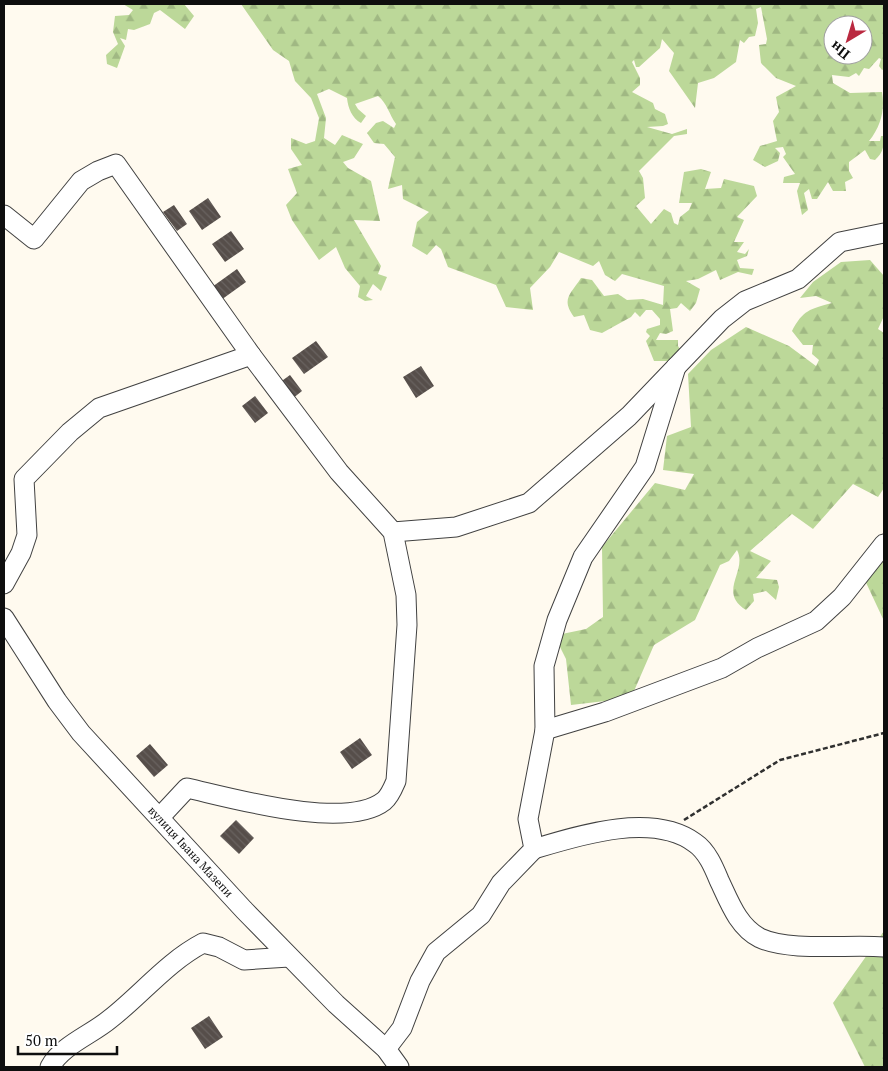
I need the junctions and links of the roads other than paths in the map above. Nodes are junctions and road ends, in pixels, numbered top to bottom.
1 (4, 215) edge
2 (884, 233) edge
3 (251, 355) junction
4 (676, 367) junction
5 (393, 532) junction
6 (884, 544) edge
7 (4, 584) edge
8 (4, 618) edge
9 (545, 730) junction
10 (160, 817) junction
11 (534, 849) junction
12 (884, 947) edge
13 (289, 957) junction
14 (386, 1050) junction
15 (50, 1067) edge
16 (399, 1067) edge

1 - 3 street
2 - 4 street
3 - 5 street
3 - 7 street
4 - 5 street
4 - 9 street
5 - 10 street
6 - 9 street
8 - 10 street, вулиця Івана Мазепи
9 - 11 street
10 - 13 street, вулиця Івана Мазепи
11 - 12 street
11 - 14 street
13 - 14 street, вулиця Івана Мазепи
13 - 15 street
14 - 16 street, вулиця Івана Мазепи

